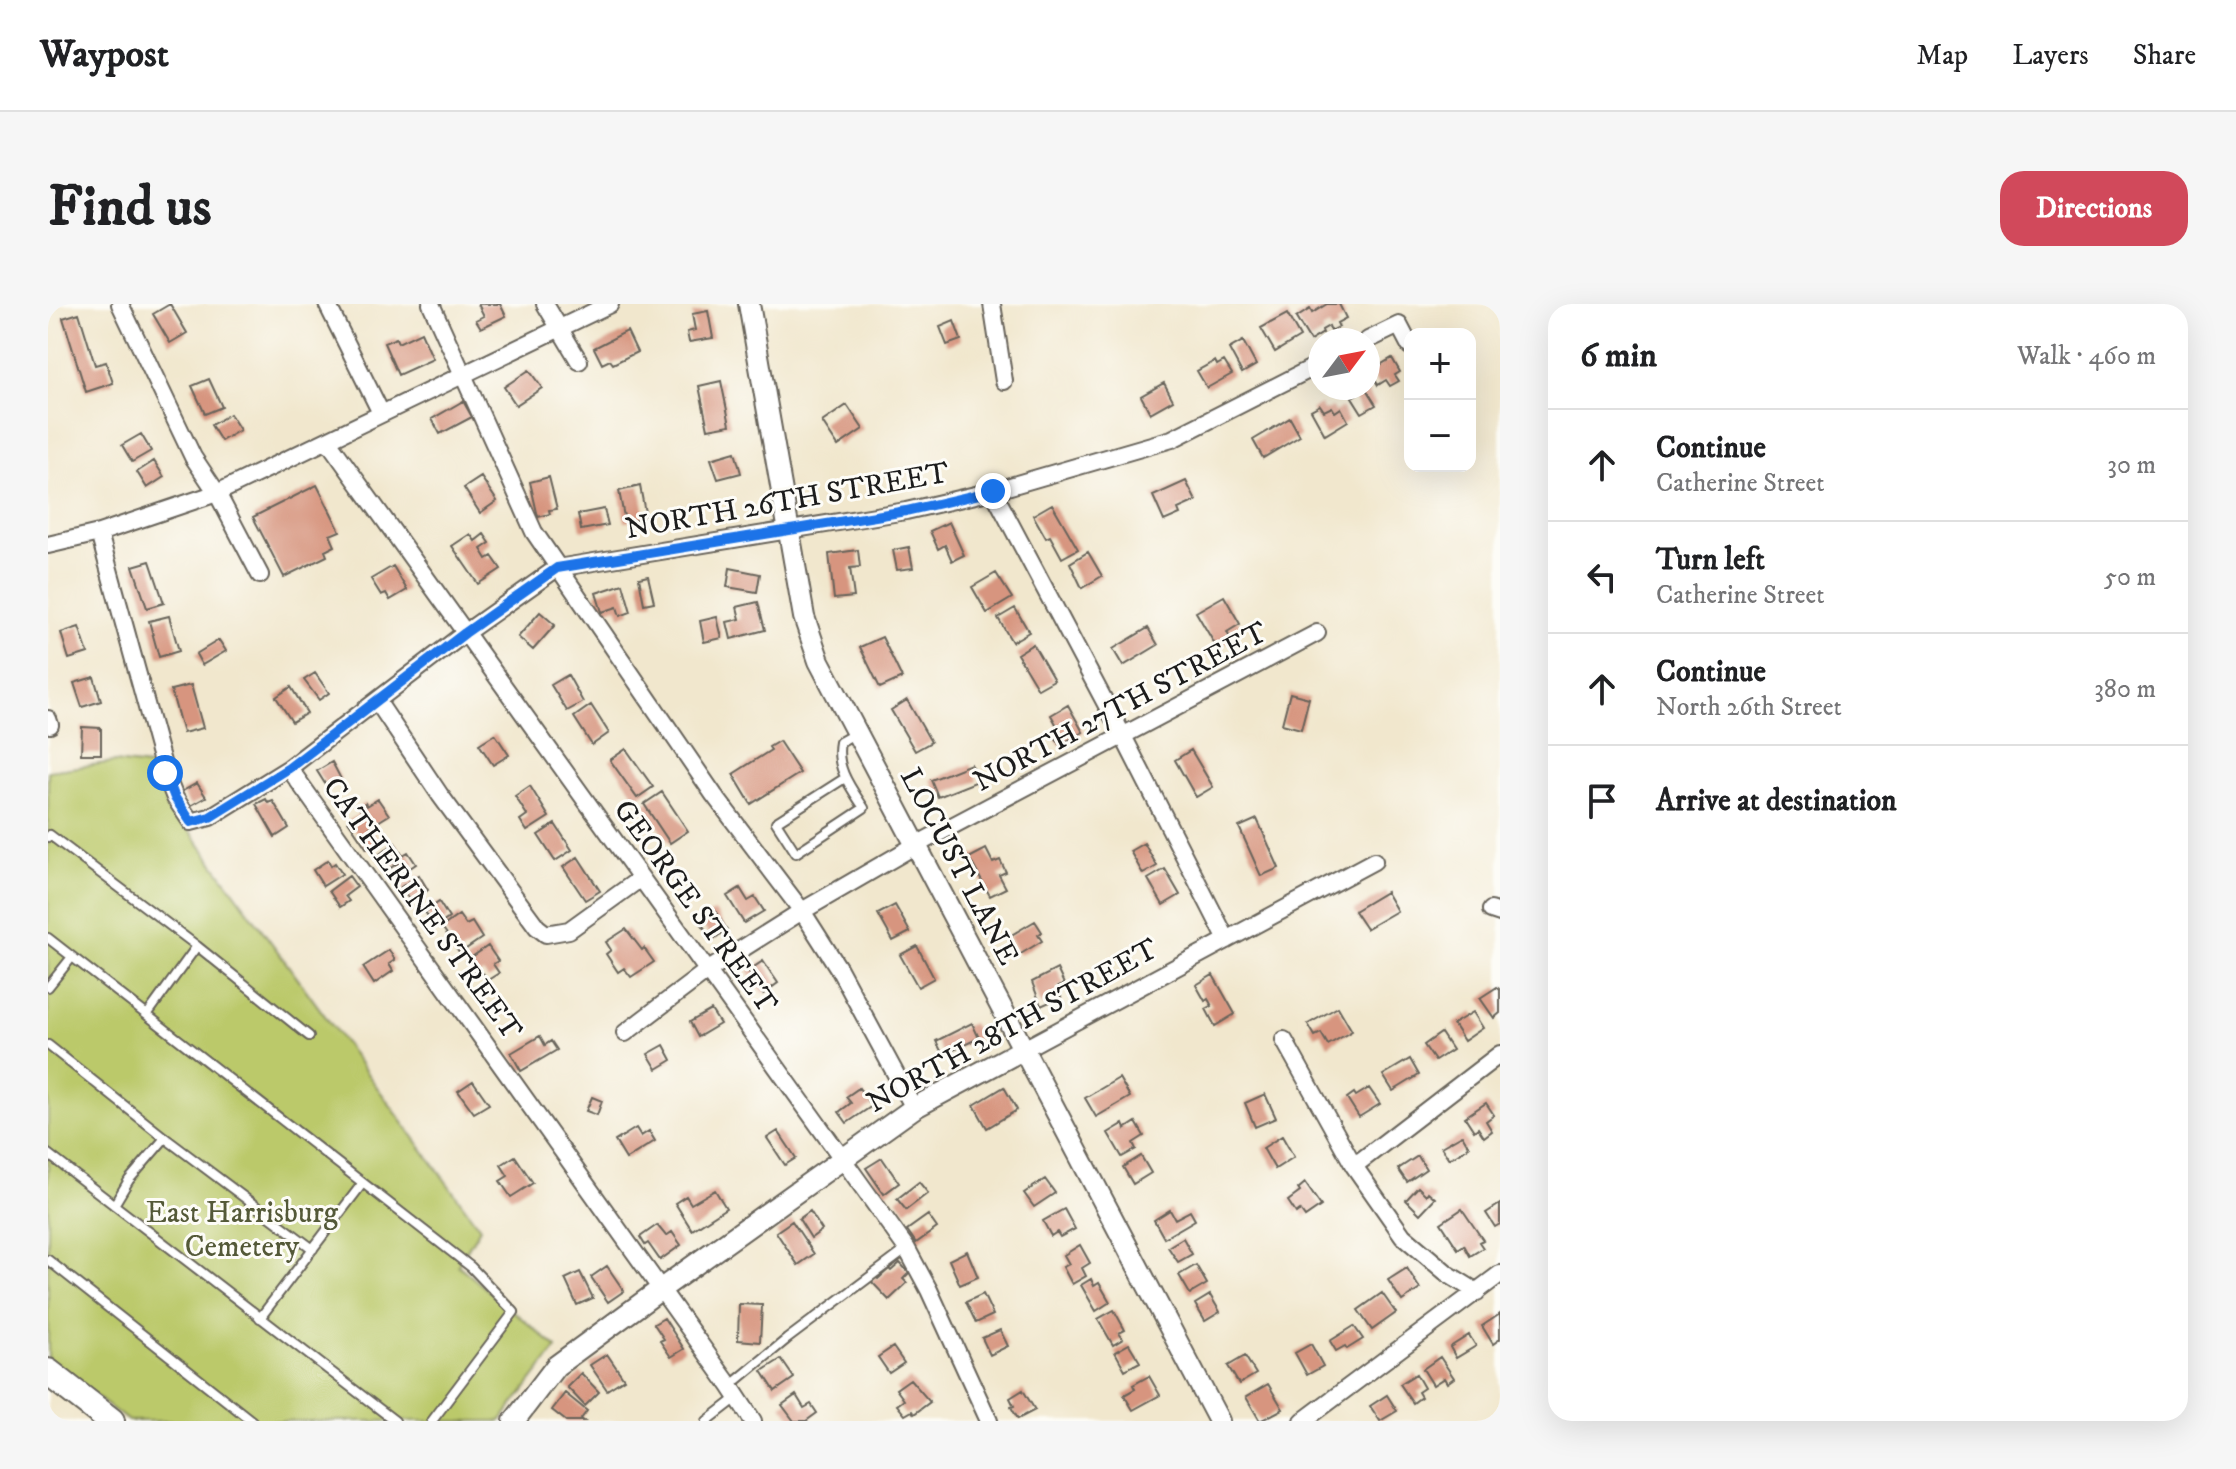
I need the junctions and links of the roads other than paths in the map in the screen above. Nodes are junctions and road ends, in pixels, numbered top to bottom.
1 (120, 304) edge
2 (327, 304) edge
3 (431, 304) edge
4 (545, 304) edge
5 (610, 304) edge
6 (749, 304) edge
7 (992, 304) edge
8 (557, 328) junction
9 (1380, 334) edge
10 (1404, 335) edge
11 (579, 361) dead end
12 (1308, 370) edge
13 (464, 376) junction
14 (1004, 381) dead end
15 (381, 413) junction
16 (328, 441) junction
17 (993, 491) junction
18 (217, 493) junction
19 (790, 529) junction
20 (99, 533) junction
21 (48, 545) edge
22 (557, 568) junction
23 (260, 575) dead end
24 (465, 633) junction
25 (1317, 633) dead end
26 (377, 701) junction
27 (857, 732) junction
28 (1123, 736) junction
29 (289, 768) junction
30 (845, 778) junction
31 (48, 837) edge
32 (916, 845) junction
33 (1374, 861) dead end
34 (641, 878) junction
35 (802, 911) junction
36 (48, 938) edge
37 (1227, 940) junction
38 (197, 946) junction
39 (72, 957) junction
40 (707, 971) junction
41 (48, 987) edge
42 (147, 1015) junction
43 (625, 1033) dead end
44 (309, 1036) dead end
45 (1284, 1040) dead end
46 (48, 1045) edge
47 (1022, 1050) junction
48 (1500, 1054) edge
49 (914, 1108) junction
50 (165, 1138) junction
51 (48, 1154) edge
52 (842, 1158) junction
53 (1354, 1166) junction
54 (362, 1184) junction
55 (114, 1205) junction
56 (313, 1249) junction
57 (907, 1249) junction
58 (48, 1260) edge
59 (1500, 1274) edge
60 (661, 1289) junction
61 (1477, 1292) junction
62 (260, 1318) junction
63 (48, 1372) edge
64 (734, 1391) junction
65 (111, 1421) edge
66 (252, 1421) edge
67 (395, 1421) edge
68 (432, 1421) edge
69 (514, 1421) edge
70 (707, 1421) edge
71 (753, 1421) edge
72 (989, 1421) edge
73 (1219, 1421) edge
74 (1303, 1421) edge

1 - 18 street
2 - 15 street
3 - 13 street
4 - 8 street
5 - 8 street
6 - 19 street, LOCUST LANE
7 - 14 street
8 - 11 street
8 - 13 street
9 - 10 street
12 - 17 street, NORTH 26TH STREET
13 - 15 street
13 - 22 street
15 - 16 street
16 - 18 street
16 - 24 street, GEORGE STREET
17 - 19 street, NORTH 26TH STREET
17 - 28 street
18 - 20 street
18 - 23 street
19 - 22 street, NORTH 26TH STREET
19 - 27 street, LOCUST LANE
20 - 21 street
20 - 29 street, CATHERINE STREET
22 - 24 street, NORTH 26TH STREET
22 - 35 street
24 - 26 street, NORTH 26TH STREET
24 - 34 street, GEORGE STREET
25 - 28 street, NORTH 27TH STREET
26 - 29 street, NORTH 26TH STREET
26 - 34 street
27 - 30 lane
27 - 32 street, LOCUST LANE
28 - 32 street, NORTH 27TH STREET
28 - 37 street
29 - 60 street, CATHERINE STREET
30 - 30 lane
31 - 38 lane
32 - 35 street, NORTH 27TH STREET
32 - 47 street, LOCUST LANE
33 - 37 street, NORTH 28TH STREET
34 - 40 street, GEORGE STREET
35 - 40 street, NORTH 27TH STREET
35 - 49 street
36 - 39 lane
37 - 47 street, NORTH 28TH STREET
38 - 42 lane
38 - 44 lane
39 - 41 lane
39 - 42 lane
40 - 43 street, NORTH 27TH STREET
40 - 52 street, GEORGE STREET
42 - 54 lane
45 - 53 street
46 - 50 lane
47 - 49 street, NORTH 28TH STREET
47 - 73 street, LOCUST LANE
48 - 53 street
49 - 52 street, NORTH 28TH STREET
50 - 55 lane
50 - 56 lane
51 - 55 lane
52 - 57 street, GEORGE STREET
52 - 60 street, NORTH 28TH STREET
53 - 61 street
54 - 56 lane
54 - 68 lane
55 - 62 lane
56 - 62 lane
57 - 64 lane
57 - 72 street, GEORGE STREET
58 - 66 lane
59 - 61 street
60 - 64 street, CATHERINE STREET
60 - 69 street, NORTH 28TH STREET
61 - 74 street
62 - 67 lane
63 - 65 main road
64 - 70 lane
64 - 71 street, CATHERINE STREET

